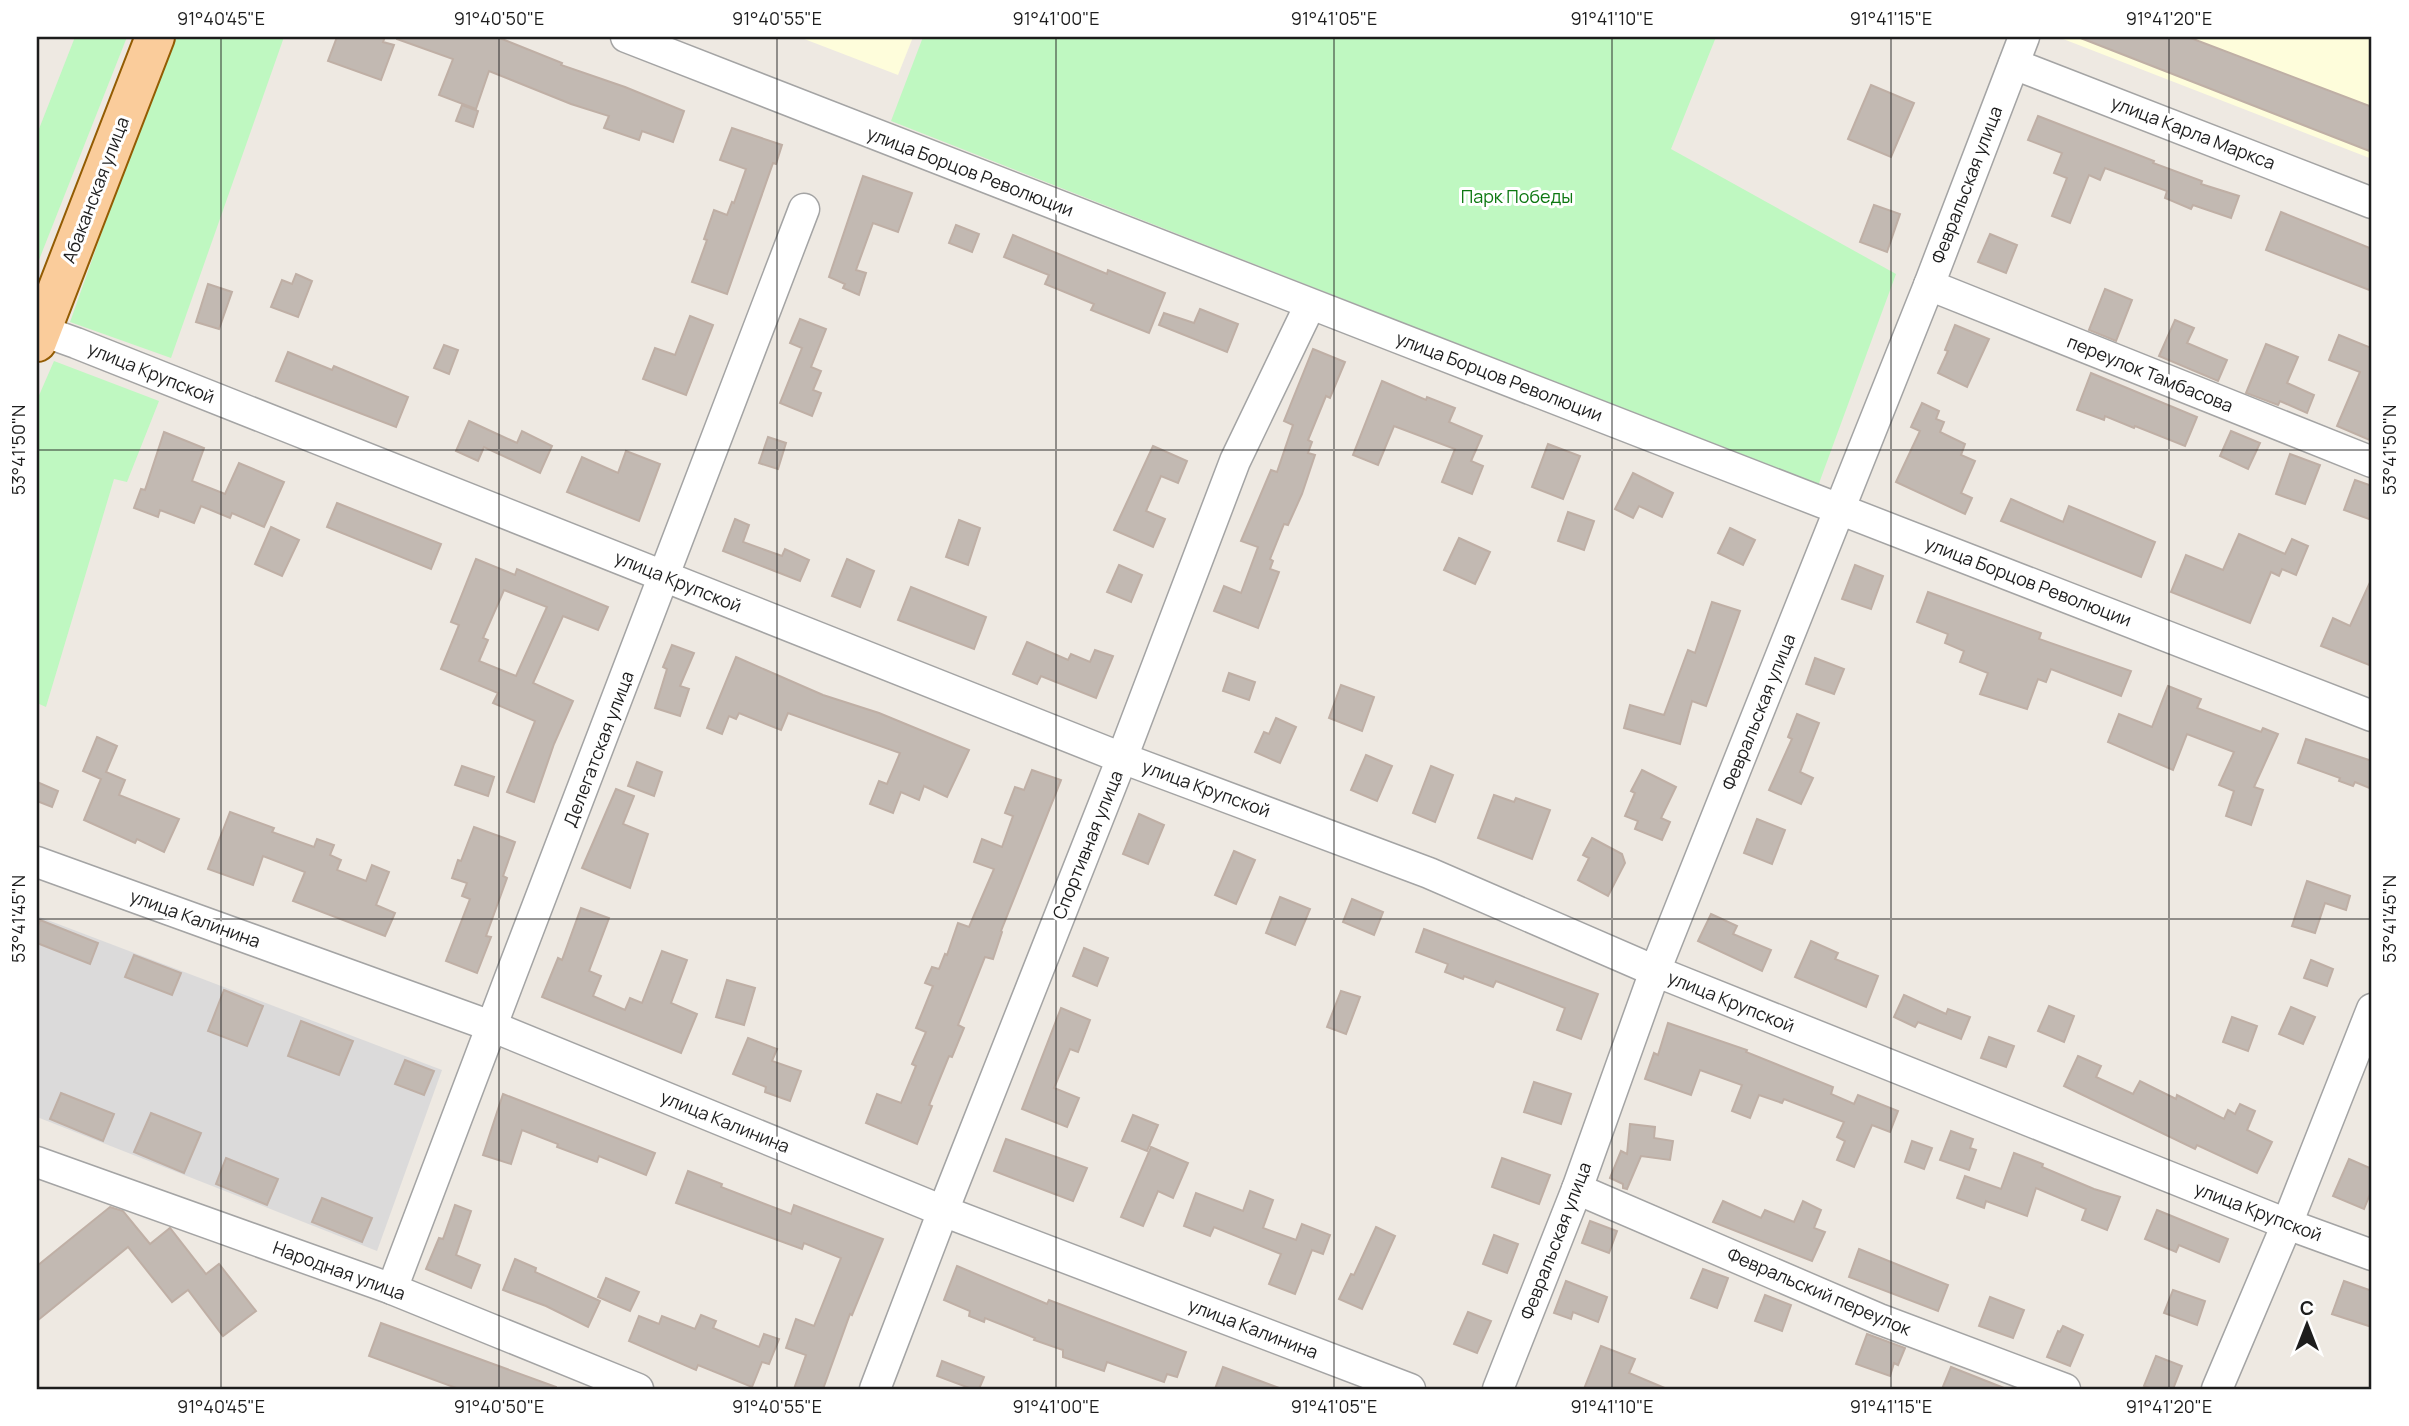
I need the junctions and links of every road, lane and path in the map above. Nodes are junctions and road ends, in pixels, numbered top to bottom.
1 (155, 37) edge
2 (626, 37) edge
3 (2024, 37) edge
4 (2014, 64) junction
5 (2372, 203) edge
6 (804, 209) dead end
7 (1929, 285) junction
8 (1310, 305) junction
9 (38, 334) edge
10 (2372, 462) edge
11 (1840, 508) junction
12 (666, 577) junction
13 (2372, 716) edge
14 (1122, 758) junction
15 (37, 862) edge
16 (1656, 971) junction
17 (2372, 1009) edge
18 (491, 1026) junction
19 (37, 1162) edge
20 (1577, 1189) junction
21 (943, 1211) junction
22 (2287, 1224) junction
23 (2372, 1255) edge
24 (392, 1289) junction
25 (638, 1389) edge
26 (875, 1389) edge
27 (1410, 1389) edge
28 (1498, 1389) edge
29 (2065, 1389) edge
30 (2217, 1389) edge

1 - 9 main road, Абаканская улица
2 - 8 street, улица Борцов Революции
3 - 4 street, Февральская улица
4 - 5 street, улица Карла Маркса
4 - 7 street, Февральская улица
6 - 12 street, Делегатская улица
7 - 10 street, переулок Тамбасова
7 - 11 street, Февральская улица
8 - 11 street, улица Борцов Революции
8 - 14 street, Спортивная улица
9 - 12 street, улица Крупской
11 - 13 street, улица Борцов Революции
11 - 16 street, Февральская улица
12 - 14 street, улица Крупской
12 - 18 street, Делегатская улица
14 - 16 street, улица Крупской
14 - 21 street, Спортивная улица
15 - 18 street, улица Калинина
16 - 20 street, Февральская улица
16 - 22 street, улица Крупской
17 - 22 street
18 - 21 street, улица Калинина
18 - 24 street, Делегатская улица
19 - 24 street, Народная улица
20 - 28 street, Февральская улица
20 - 29 street, Февральский переулок
21 - 26 street, Спортивная улица
21 - 27 street, улица Калинина
22 - 23 street, улица Крупской
22 - 30 street
24 - 25 street, Народная улица

